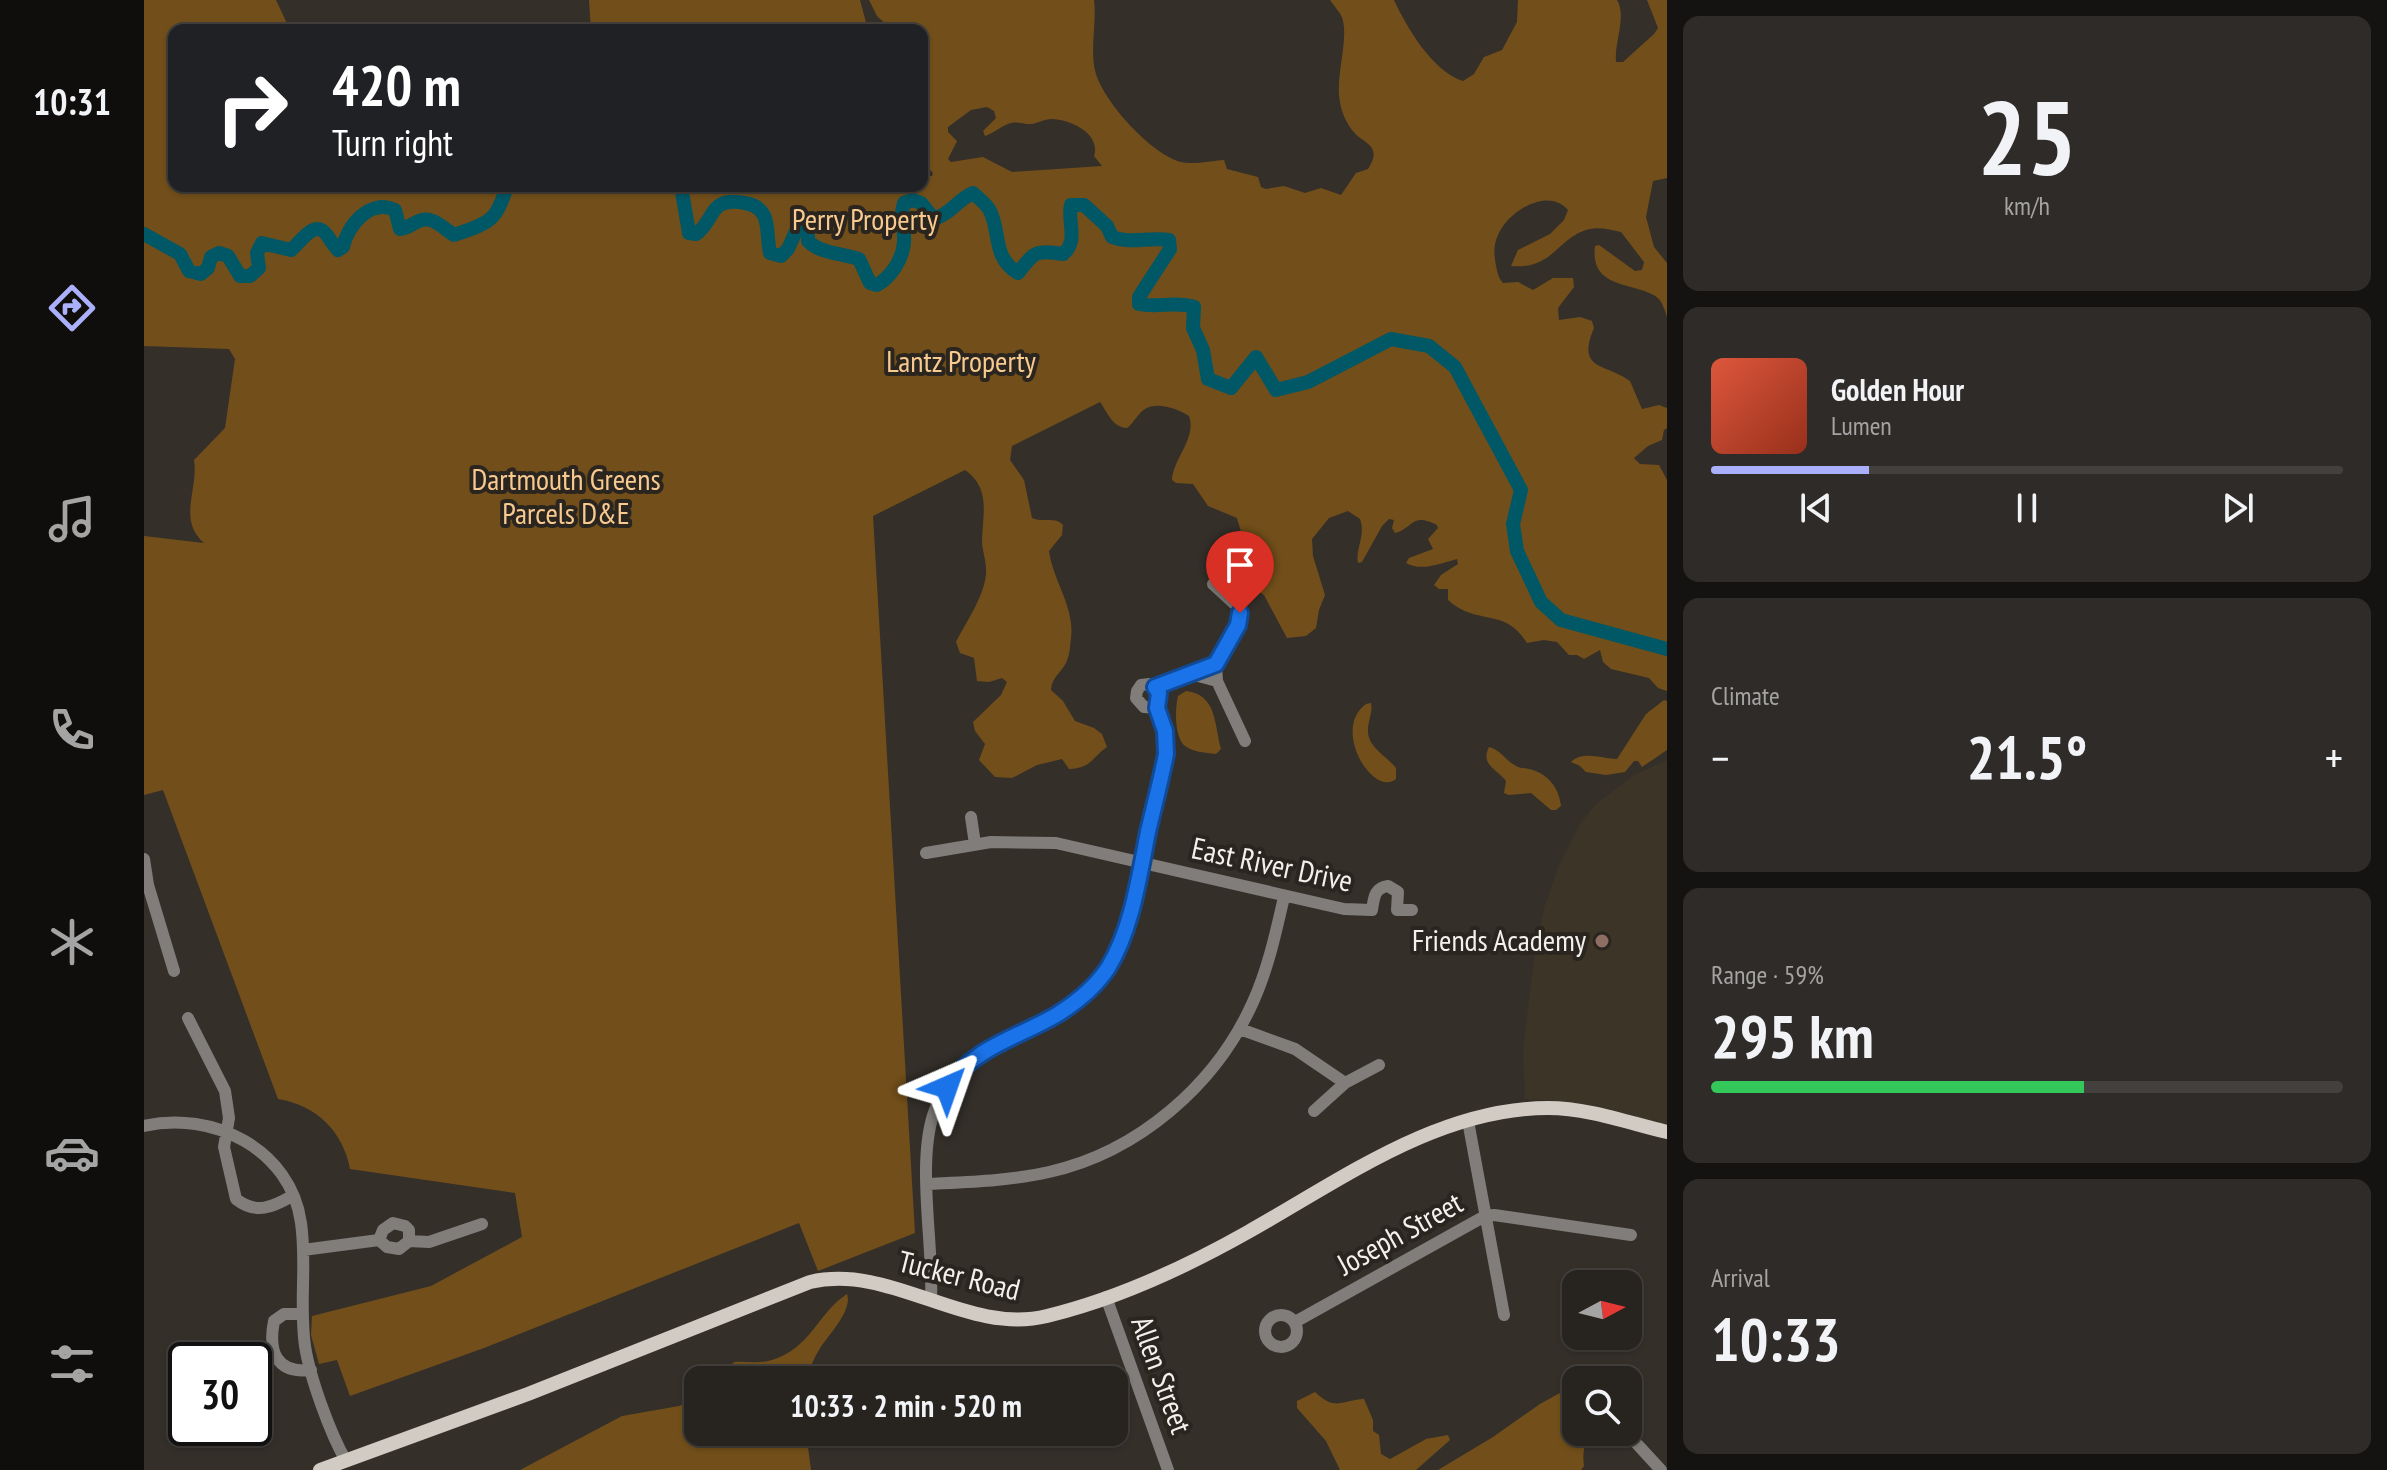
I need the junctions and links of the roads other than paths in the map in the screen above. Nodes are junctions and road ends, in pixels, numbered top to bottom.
1 (1213, 584) dead end
2 (1216, 664) junction
3 (1191, 674) junction
4 (1217, 681) junction
5 (1155, 687) junction
6 (1157, 708) junction
7 (1245, 741) dead end
8 (971, 817) dead end
9 (975, 844) junction
10 (926, 853) dead end
11 (144, 859) edge
12 (1142, 863) junction
13 (1284, 897) junction
14 (1372, 910) junction
15 (1397, 910) junction
16 (1412, 910) dead end
17 (174, 971) dead end
18 (188, 1018) dead end
19 (1240, 1029) junction
20 (1379, 1065) dead end
21 (1345, 1083) junction
22 (1314, 1111) dead end
23 (1468, 1121) junction
24 (144, 1126) edge
25 (228, 1132) junction
26 (1667, 1132) edge
27 (928, 1184) junction
28 (292, 1196) junction
29 (1485, 1216) junction
30 (482, 1224) dead end
31 (1631, 1235) dead end
32 (379, 1240) junction
33 (409, 1241) junction
34 (303, 1250) junction
35 (1106, 1297) junction
36 (931, 1300) junction
37 (303, 1314) junction
38 (1504, 1315) dead end
39 (1295, 1322) dead end
40 (311, 1370) junction
41 (1639, 1446) edge
42 (346, 1461) junction
43 (320, 1470) edge
44 (1168, 1470) edge
45 (1661, 1470) edge

1 - 2 street
2 - 3 street
2 - 4 street
3 - 4 street
3 - 5 street
4 - 7 street
5 - 6 street
5 - 6 street
6 - 12 street
8 - 9 street
9 - 10 street, East River Drive
9 - 12 street, East River Drive
11 - 17 street
12 - 13 street, East River Drive
12 - 27 street
13 - 14 street, East River Drive
13 - 19 street
14 - 15 street, East River Drive
14 - 15 street, East River Drive
15 - 16 street, East River Drive
18 - 25 street
19 - 21 street
19 - 27 street
20 - 21 street
21 - 22 street
23 - 26 main road, Tucker Road
23 - 29 street
23 - 35 main road, Tucker Road
24 - 25 street
25 - 28 street
25 - 28 street
27 - 36 street
28 - 34 street
29 - 31 street, Joseph Street
29 - 38 street
29 - 39 street, Joseph Street
30 - 33 street
32 - 33 street
32 - 33 street
32 - 34 street
34 - 37 street
35 - 36 main road, Tucker Road
35 - 44 street, Allen Street
36 - 42 main road, Tucker Road
37 - 40 street
37 - 40 street
40 - 42 street
41 - 45 street
42 - 43 main road, Tucker Road

